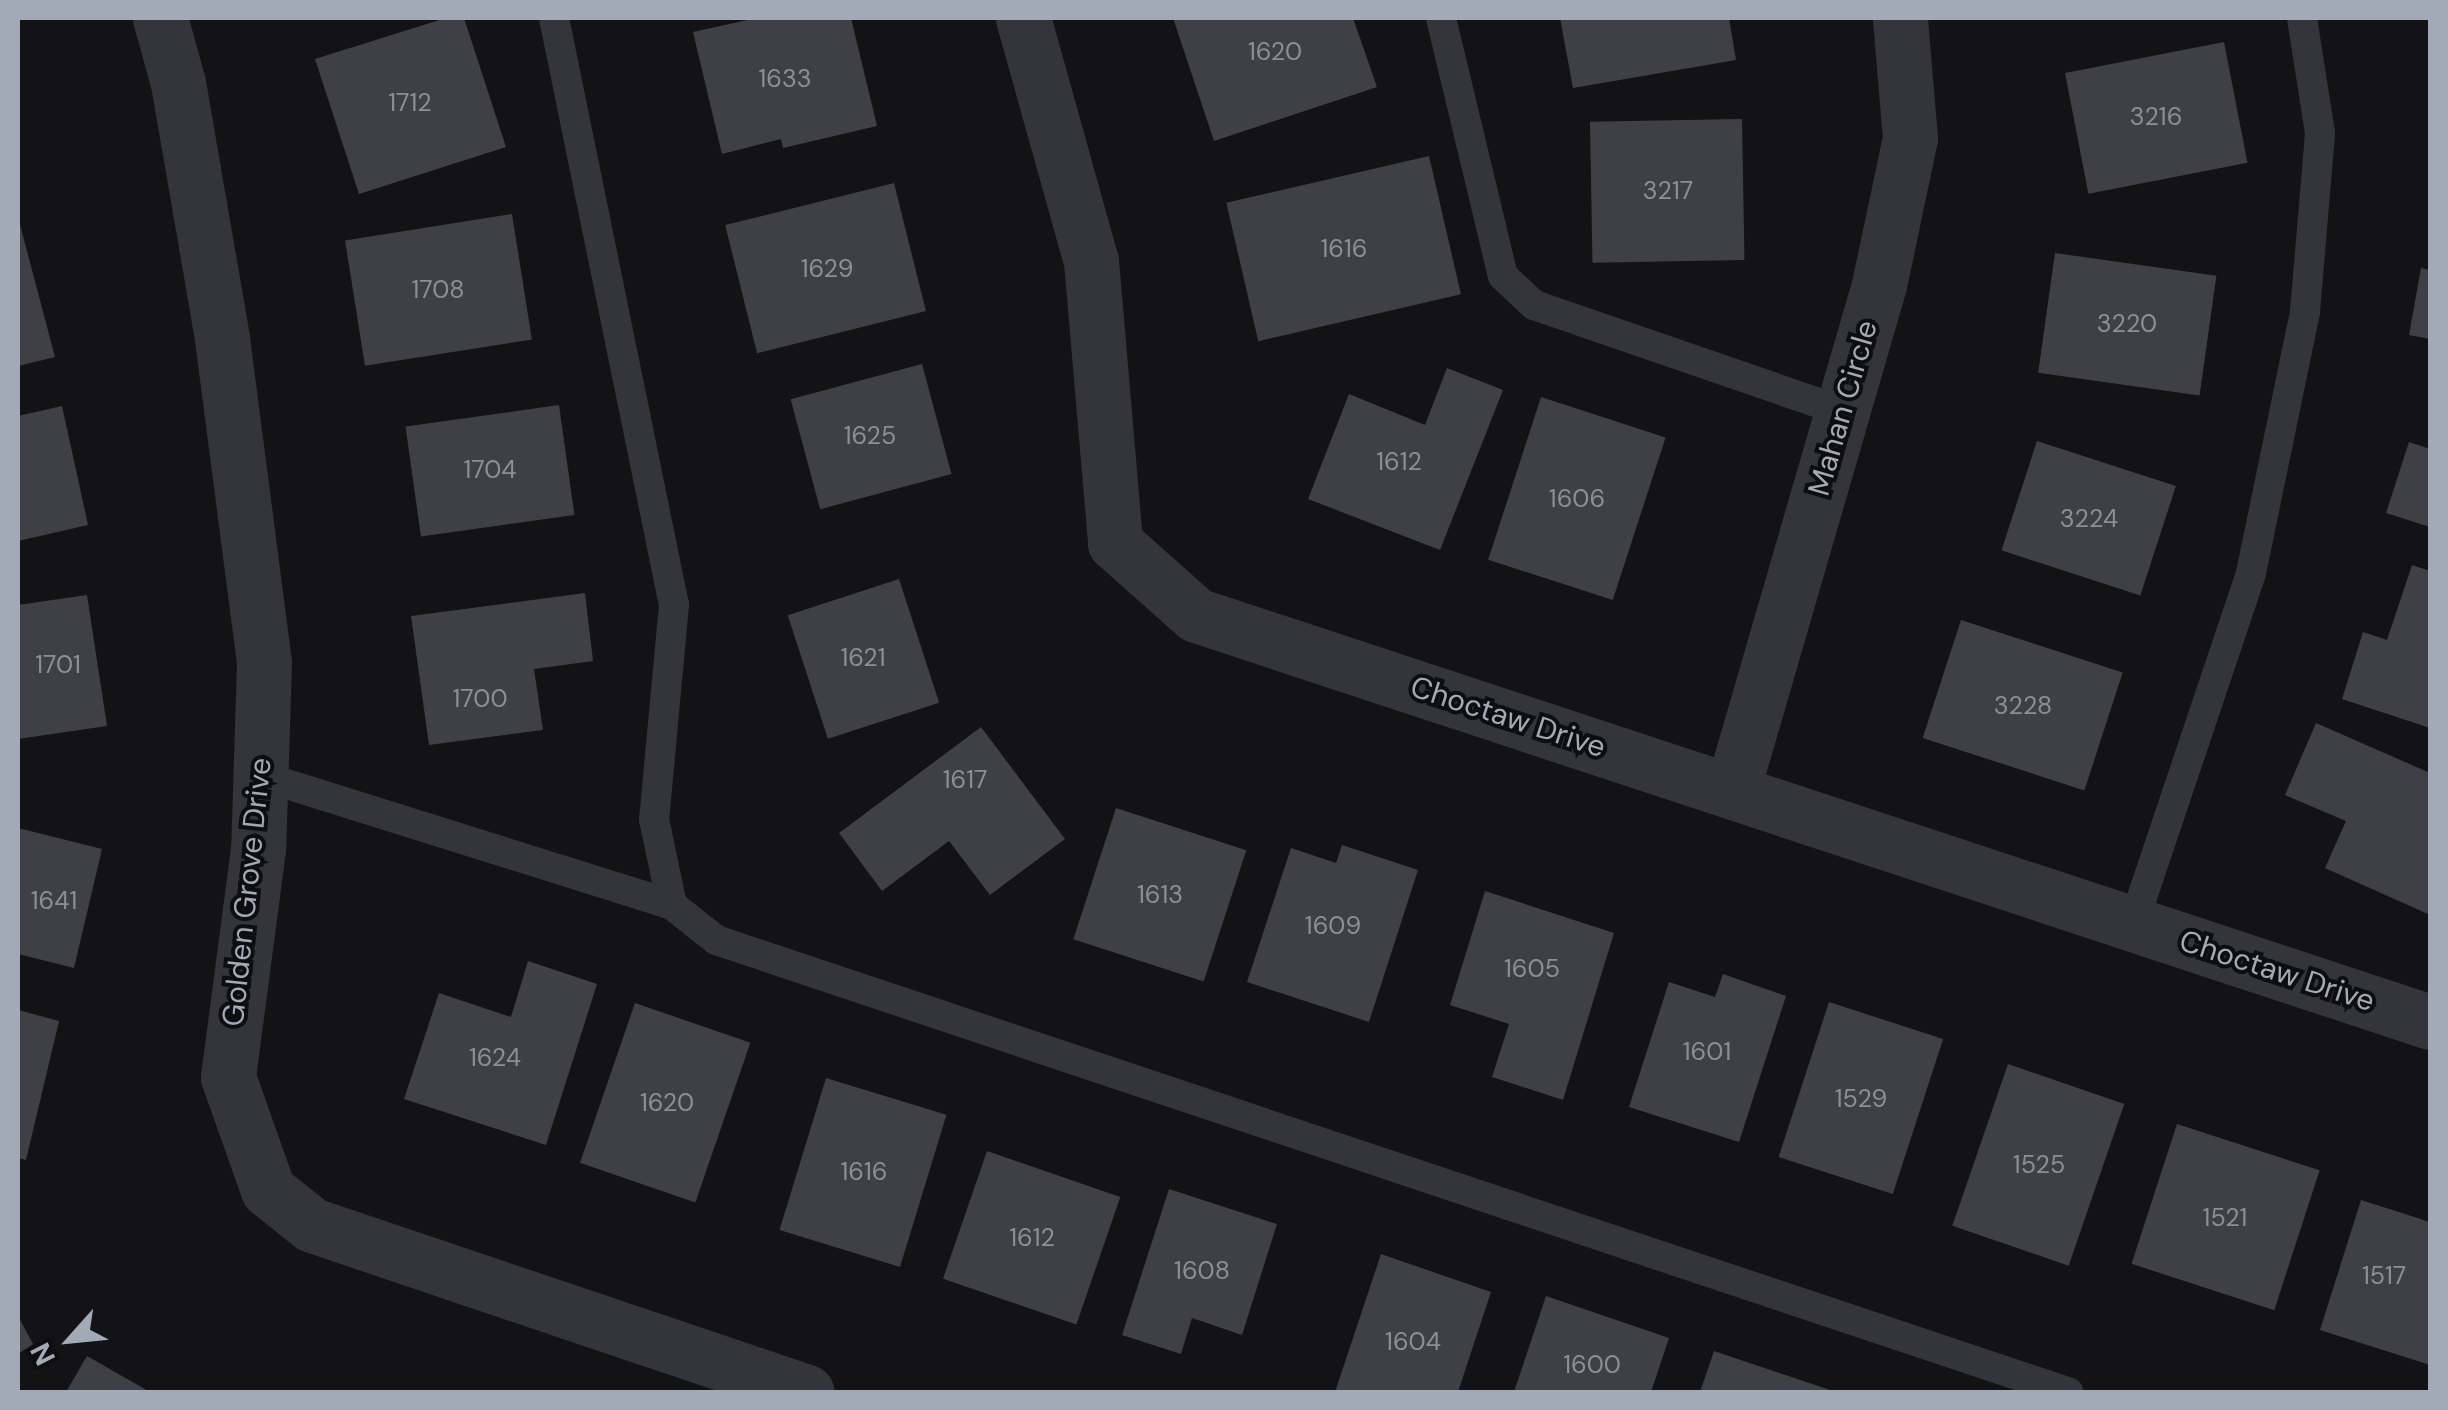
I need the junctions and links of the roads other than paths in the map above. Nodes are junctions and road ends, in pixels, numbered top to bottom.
1 (160, 18) edge
2 (554, 18) edge
3 (1023, 18) edge
4 (1441, 18) edge
5 (1900, 18) edge
6 (2302, 18) edge
7 (1842, 411) junction
8 (261, 776) junction
9 (1732, 791) junction
10 (672, 905) junction
11 (2133, 924) junction
12 (2430, 1022) edge
13 (807, 1392) edge
14 (2068, 1392) edge

1 - 8 street, Golden Grove Drive
2 - 10 lane
3 - 9 street, Choctaw Drive
4 - 7 lane
5 - 7 street, Mahan Circle
6 - 11 lane
7 - 9 street, Mahan Circle
8 - 10 lane
8 - 13 street, Golden Grove Drive
9 - 11 street, Choctaw Drive
10 - 14 lane
11 - 12 street, Choctaw Drive

